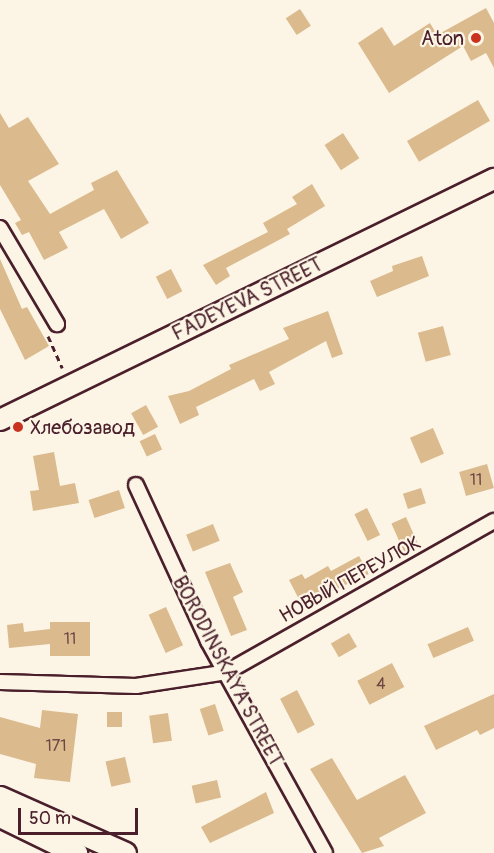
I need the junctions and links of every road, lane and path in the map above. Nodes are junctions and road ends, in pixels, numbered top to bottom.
1 (494, 179) edge
2 (0, 228) edge
3 (57, 324) joint
4 (62, 368) dead end
5 (0, 420) edge
6 (136, 486) dead end
7 (494, 521) edge
8 (227, 672) junction
9 (0, 681) edge
10 (0, 797) edge
11 (0, 816) edge
12 (76, 853) edge
13 (125, 853) edge
14 (325, 853) edge

1 - 5 main road, FADEYEVA STREET
2 - 3 street
3 - 4 path
6 - 8 street, BORODINSKAYA STREET
7 - 8 street, НОВЫЙ ПЕРЕУЛОК
8 - 9 street
8 - 14 street, BORODINSKAYA STREET
10 - 13 main road
11 - 12 main road

